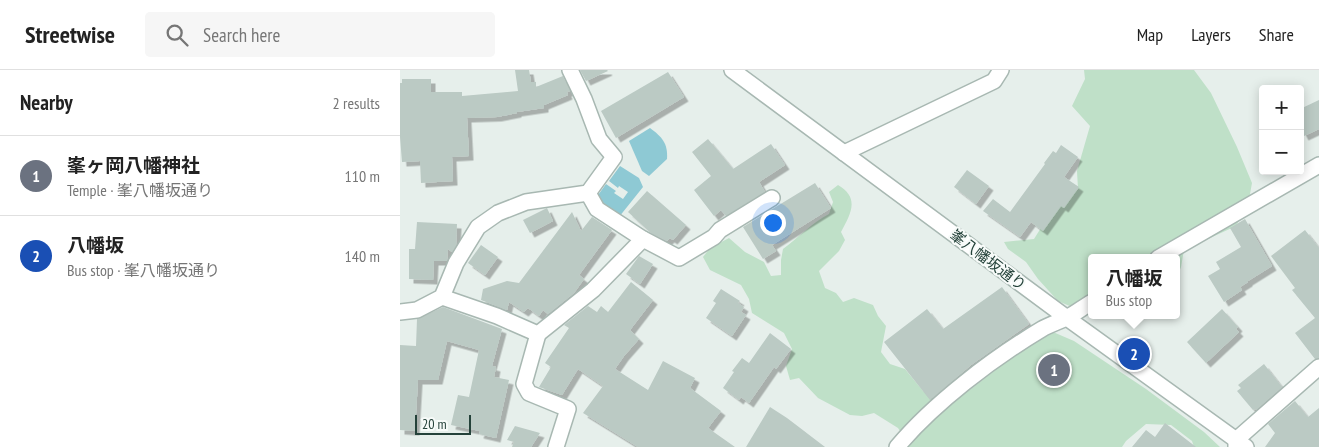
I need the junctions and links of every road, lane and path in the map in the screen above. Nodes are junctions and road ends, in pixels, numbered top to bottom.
1 (570, 70) edge
2 (732, 70) edge
3 (1001, 70) edge
4 (844, 153) junction
5 (1319, 165) edge
6 (588, 194) junction
7 (772, 198) dead end
8 (643, 240) junction
9 (1165, 254) edge
10 (442, 297) junction
11 (1088, 305) edge
12 (400, 312) edge
13 (1067, 318) junction
14 (538, 334) junction
15 (1318, 370) edge
16 (1239, 445) edge
17 (556, 447) edge
18 (897, 447) edge

1 - 6 street
2 - 4 street, 峯八幡坂通り
3 - 4 street
4 - 13 street, 峯八幡坂通り
5 - 9 street
6 - 8 street
6 - 10 street
7 - 8 street
8 - 14 street
10 - 12 street
10 - 14 street
11 - 13 street
13 - 16 street, 峯八幡坂通り
13 - 18 street
14 - 17 street
15 - 16 street

